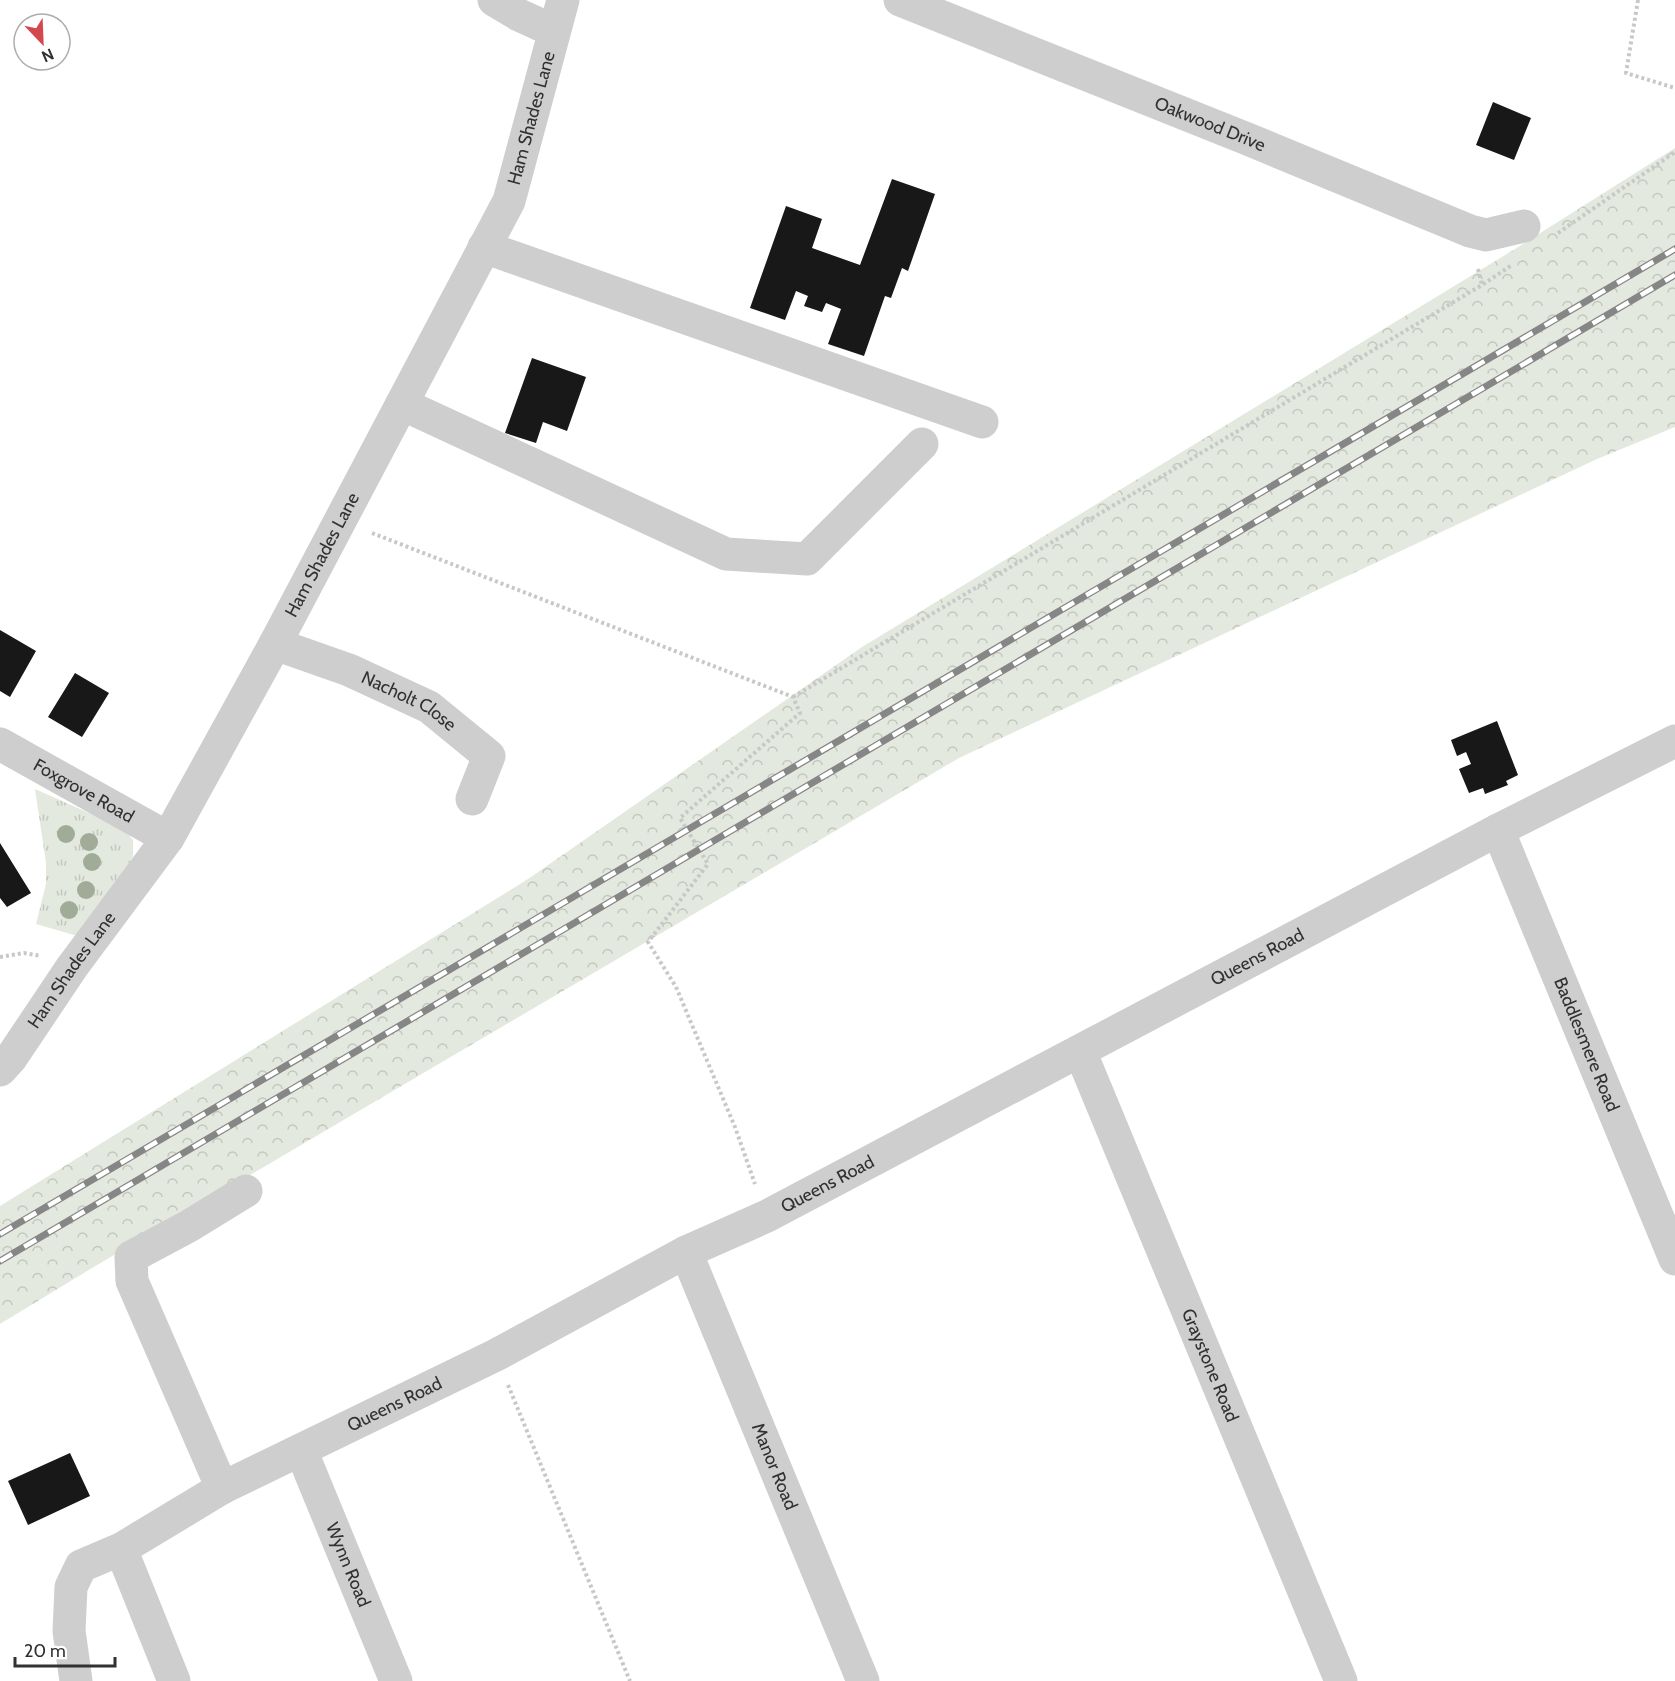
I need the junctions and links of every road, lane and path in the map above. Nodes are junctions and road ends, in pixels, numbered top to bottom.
1 (494, 0) edge
2 (563, 0) edge
3 (900, 0) edge
4 (1638, 0) edge
5 (554, 31) junction
6 (1675, 88) edge
7 (1675, 152) edge
8 (1537, 232) joint
9 (484, 247) junction
10 (1521, 259) dead end
11 (402, 404) junction
12 (982, 422) dead end
13 (922, 444) dead end
14 (341, 520) junction
15 (275, 644) junction
16 (793, 697) junction
17 (1675, 741) edge
18 (0, 744) edge
19 (472, 799) dead end
20 (1498, 830) junction
21 (168, 838) junction
22 (1080, 1051) junction
23 (0, 1070) edge
24 (246, 1191) dead end
25 (767, 1216) junction
26 (686, 1252) junction
27 (1675, 1259) edge
28 (496, 1355) junction
29 (301, 1450) junction
30 (222, 1488) junction
31 (121, 1550) junction
32 (76, 1681) edge
33 (174, 1681) edge
34 (396, 1681) edge
35 (630, 1681) edge
36 (863, 1681) edge
37 (1341, 1681) edge

1 - 5 street
2 - 5 street, Ham Shades Lane
3 - 8 street, Oakwood Drive
4 - 6 path
5 - 9 street, Ham Shades Lane
7 - 8 path
9 - 11 street, Ham Shades Lane
9 - 12 street
10 - 16 path
11 - 13 street
11 - 14 street, Ham Shades Lane
14 - 15 street, Ham Shades Lane
14 - 16 path
15 - 19 street, Nacholt Close
15 - 21 street, Ham Shades Lane
16 - 25 path
17 - 20 street, Queens Road
18 - 21 street, Foxgrove Road
20 - 22 street, Queens Road
20 - 27 street, Baddlesmere Road
21 - 23 street, Ham Shades Lane
22 - 25 street, Queens Road
22 - 37 street, Graystone Road
24 - 30 street
25 - 26 street, Queens Road
26 - 28 street, Queens Road
26 - 36 street, Manor Road
28 - 29 street, Queens Road
28 - 35 path
29 - 30 street, Queens Road
29 - 34 street, Wynn Road
30 - 31 street, Queens Road
31 - 32 street, Queens Road
31 - 33 street

